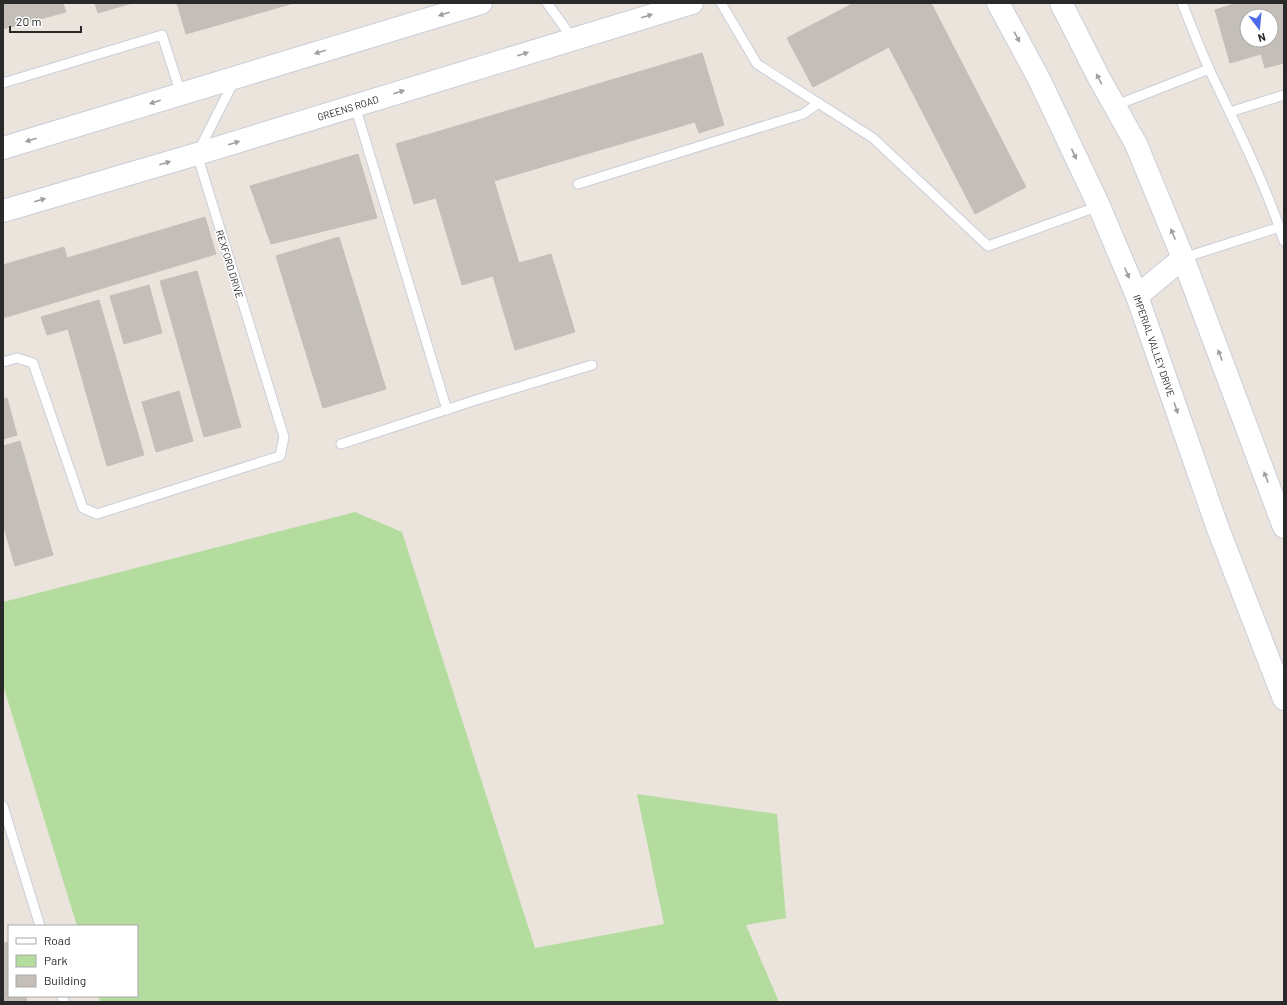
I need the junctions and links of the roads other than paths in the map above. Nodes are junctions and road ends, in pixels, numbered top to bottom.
1 (481, 3) edge
2 (547, 3) edge
3 (692, 3) edge
4 (721, 3) edge
5 (998, 3) edge
6 (1061, 3) edge
7 (1182, 3) edge
8 (573, 39) junction
9 (1209, 69) junction
10 (236, 77) junction
11 (3, 83) edge
12 (181, 94) junction
13 (1284, 95) edge
14 (819, 103) junction
15 (355, 106) junction
16 (1114, 106) junction
17 (1230, 112) junction
18 (3, 148) edge
19 (197, 154) junction
20 (578, 184) dead end
21 (1099, 206) junction
22 (3, 211) edge
23 (1280, 227) junction
24 (1284, 241) edge
25 (1184, 258) junction
26 (1137, 296) junction
27 (3, 362) edge
28 (592, 365) dead end
29 (447, 410) junction
30 (341, 444) dead end
31 (1280, 505) edge
32 (1284, 526) edge
33 (1282, 686) edge
34 (3, 806) edge
35 (40, 925) edge

1 -> 10 main road
2 - 8 lane
8 -> 3 main road, GREENS ROAD
4 - 14 lane
5 -> 21 main road, IMPERIAL VALLEY DRIVE
16 -> 6 main road
7 - 9 lane
15 -> 8 main road, GREENS ROAD
9 - 16 lane
9 - 17 lane
10 - 12 main road
10 - 19 lane
11 - 12 lane
12 -> 18 main road
13 - 17 lane
14 - 20 lane
14 - 21 lane
19 -> 15 main road, GREENS ROAD
15 - 29 lane
25 -> 16 main road
17 - 23 lane
22 -> 19 main road, GREENS ROAD
19 - 27 lane, REXFORD DRIVE
21 -> 26 main road, IMPERIAL VALLEY DRIVE
23 - 24 lane
23 - 25 lane
25 - 26 main road
31 -> 25 main road
26 -> 33 main road, IMPERIAL VALLEY DRIVE
28 - 29 lane
29 - 30 lane
31 - 32 main road
34 - 35 lane

